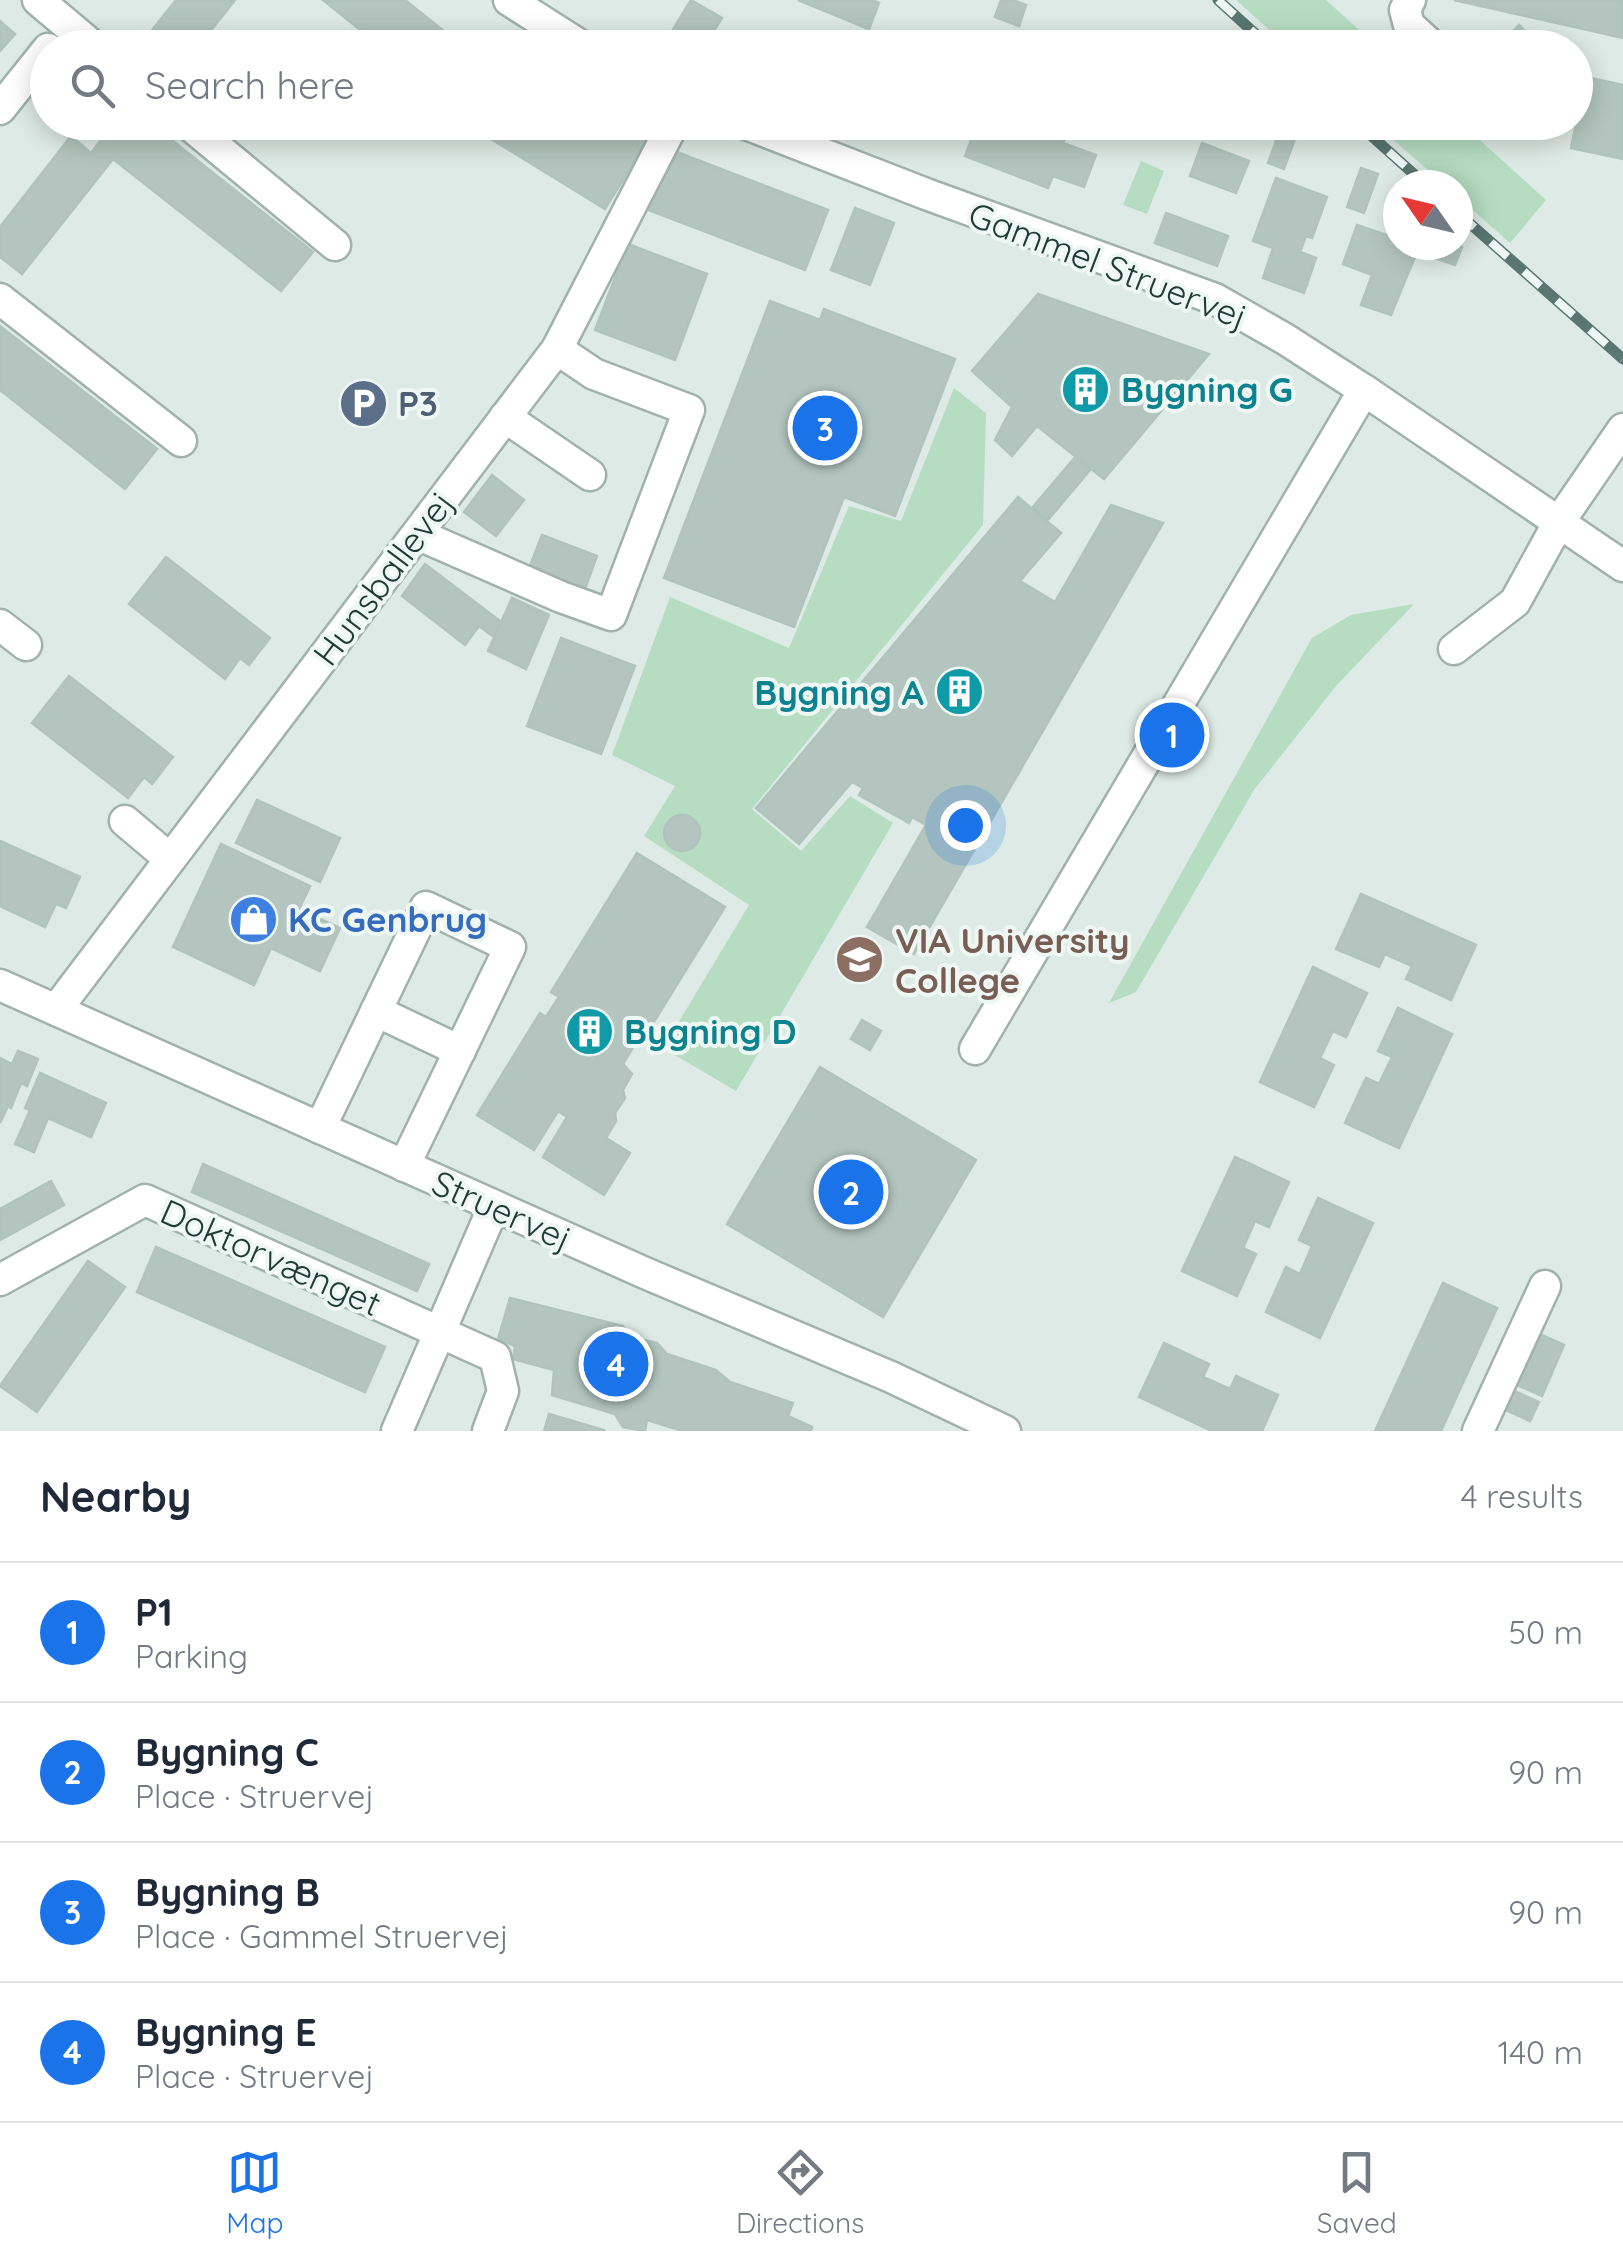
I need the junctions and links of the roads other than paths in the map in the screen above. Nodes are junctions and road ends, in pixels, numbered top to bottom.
1 (38, 0) edge
2 (86, 0) edge
3 (509, 0) edge
4 (1380, 0) edge
5 (1410, 13) edge
6 (50, 30) edge
7 (62, 30) edge
8 (556, 30) edge
9 (30, 71) edge
10 (0, 109) edge
11 (208, 140) edge
12 (665, 140) edge
13 (787, 140) edge
14 (335, 245) dead end
15 (0, 298) edge
16 (557, 349) junction
17 (1364, 390) junction
18 (505, 417) junction
19 (1623, 429) edge
20 (180, 441) dead end
21 (590, 475) dead end
22 (1559, 522) junction
23 (417, 534) junction
24 (1623, 566) edge
25 (0, 625) edge
26 (26, 645) dead end
27 (1454, 649) dead end
28 (126, 821) dead end
29 (170, 859) junction
30 (0, 985) edge
31 (56, 1010) junction
32 (376, 1011) junction
33 (975, 1049) dead end
34 (460, 1052) junction
35 (320, 1128) junction
36 (404, 1166) junction
37 (494, 1206) junction
38 (0, 1280) edge
39 (1545, 1286) dead end
40 (440, 1332) junction
41 (396, 1431) edge
42 (488, 1431) edge
43 (1005, 1431) edge
44 (1478, 1431) edge

1 - 6 street
2 - 7 street
3 - 8 street
4 - 5 street
9 - 10 street
11 - 14 street
12 - 16 street, Hunsballevej
13 - 17 street, Gammel Struervej
15 - 20 street
16 - 18 street, Hunsballevej
16 - 23 street
17 - 22 street, Gammel Struervej
17 - 33 street
18 - 21 street
18 - 23 street, Hunsballevej
19 - 22 street
22 - 24 street, Gammel Struervej
22 - 27 street
23 - 29 street, Hunsballevej
25 - 26 street
28 - 29 street
29 - 31 street, Hunsballevej
30 - 31 street, Struervej
31 - 35 street, Struervej
32 - 34 street
32 - 34 street
32 - 35 street
34 - 36 street
35 - 36 street, Struervej
36 - 37 street, Struervej
37 - 40 street
37 - 43 street, Struervej
38 - 40 street, Doktorvænget
39 - 44 street
40 - 41 street
40 - 42 street

